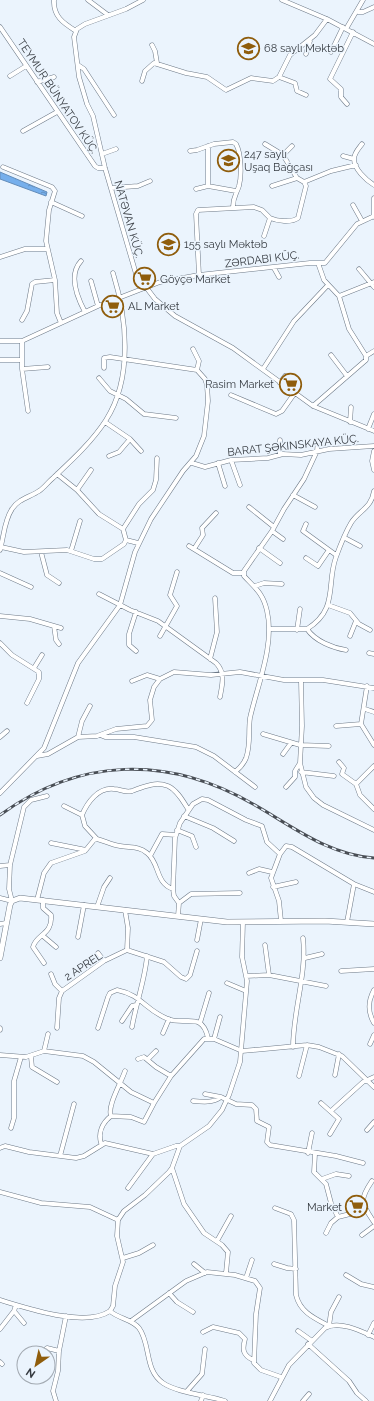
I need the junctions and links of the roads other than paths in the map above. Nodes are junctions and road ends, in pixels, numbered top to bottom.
1 (54, 0) edge
2 (88, 0) edge
3 (143, 0) edge
4 (282, 0) edge
5 (363, 0) edge
6 (374, 7) edge
7 (358, 12) junction
8 (108, 15) junction
9 (327, 19) junction
10 (0, 27) edge
11 (345, 28) junction
12 (76, 31) junction
13 (353, 32) junction
14 (310, 40) junction
15 (374, 44) edge
16 (152, 45) dead end
17 (331, 52) dead end
18 (306, 54) dead end
19 (157, 63) junction
20 (78, 65) junction
21 (26, 66) junction
22 (10, 76) dead end
23 (54, 77) dead end
24 (278, 77) junction
25 (142, 81) dead end
26 (37, 82) junction
27 (306, 95) dead end
28 (347, 104) dead end
29 (57, 112) junction
30 (114, 115) dead end
31 (23, 131) dead end
32 (265, 144) dead end
33 (362, 144) dead end
34 (208, 146) junction
35 (292, 146) dead end
36 (116, 149) dead end
37 (190, 151) dead end
38 (102, 154) junction
39 (283, 155) junction
40 (343, 156) dead end
41 (354, 159) junction
42 (356, 166) junction
43 (4, 167) dead end
44 (105, 168) junction
45 (297, 178) junction
46 (150, 181) dead end
47 (304, 182) junction
48 (374, 185) edge
49 (208, 186) junction
50 (272, 186) dead end
51 (111, 188) junction
52 (196, 189) dead end
53 (236, 191) junction
54 (374, 198) edge
55 (51, 202) junction
56 (353, 205) dead end
57 (233, 207) junction
58 (82, 216) dead end
59 (374, 216) edge
60 (270, 218) junction
61 (362, 221) junction
62 (264, 236) dead end
63 (47, 249) junction
64 (0, 257) edge
65 (81, 261) dead end
66 (318, 263) junction
67 (274, 268) junction
68 (359, 269) dead end
69 (113, 273) dead end
70 (199, 275) junction
71 (279, 277) dead end
72 (55, 280) junction
73 (91, 282) dead end
74 (372, 283) edge
75 (328, 285) junction
76 (374, 287) edge
77 (145, 288) junction
78 (339, 296) junction
79 (120, 298) junction
80 (98, 306) junction
81 (85, 312) junction
82 (22, 320) dead end
83 (61, 323) junction
84 (0, 341) edge
85 (22, 341) junction
86 (193, 349) dead end
87 (374, 351) edge
88 (331, 355) dead end
89 (366, 356) junction
90 (124, 359) junction
91 (0, 360) edge
92 (22, 360) junction
93 (48, 367) dead end
94 (104, 368) dead end
95 (22, 369) junction
96 (263, 369) junction
97 (197, 370) junction
98 (285, 376) dead end
99 (347, 376) junction
100 (99, 378) dead end
101 (280, 383) junction
102 (294, 394) junction
103 (118, 395) junction
104 (231, 395) dead end
105 (313, 406) junction
106 (351, 407) dead end
107 (28, 411) dead end
108 (374, 414) edge
109 (176, 418) dead end
110 (105, 422) junction
111 (350, 422) junction
112 (368, 429) junction
113 (374, 431) edge
114 (130, 439) junction
115 (280, 440) dead end
116 (318, 440) dead end
117 (374, 446) edge
118 (141, 451) dead end
119 (317, 451) junction
120 (374, 451) edge
121 (280, 455) junction
122 (109, 456) dead end
123 (157, 458) dead end
124 (231, 460) junction
125 (192, 463) junction
126 (218, 463) junction
127 (91, 470) dead end
128 (374, 470) edge
129 (57, 474) junction
130 (240, 485) dead end
131 (225, 486) dead end
132 (77, 490) junction
133 (374, 491) edge
134 (293, 495) junction
135 (249, 507) dead end
136 (315, 507) dead end
137 (216, 513) dead end
138 (80, 521) dead end
139 (306, 524) dead end
140 (122, 529) junction
141 (273, 529) junction
142 (345, 538) junction
143 (283, 539) dead end
144 (126, 540) junction
145 (138, 543) junction
146 (189, 546) dead end
147 (360, 546) dead end
148 (0, 548) edge
149 (259, 548) junction
150 (194, 549) junction
151 (329, 550) junction
152 (71, 551) junction
153 (41, 552) junction
154 (336, 555) junction
155 (306, 558) dead end
156 (280, 562) dead end
157 (177, 572) dead end
158 (0, 573) edge
159 (243, 573) junction
160 (59, 583) dead end
161 (282, 584) dead end
162 (255, 586) junction
163 (31, 587) dead end
164 (99, 594) dead end
165 (216, 598) dead end
166 (120, 605) junction
167 (328, 605) junction
168 (300, 610) dead end
169 (136, 612) junction
170 (0, 616) edge
171 (356, 620) junction
172 (54, 626) junction
173 (164, 626) junction
174 (60, 628) dead end
175 (269, 629) junction
176 (307, 629) junction
177 (297, 630) junction
178 (370, 630) dead end
179 (160, 636) dead end
180 (350, 636) dead end
181 (0, 643) edge
182 (60, 644) dead end
183 (346, 650) dead end
184 (136, 651) dead end
185 (42, 655) dead end
186 (210, 659) junction
187 (34, 668) junction
188 (223, 673) junction
189 (263, 676) junction
190 (160, 679) junction
191 (132, 681) dead end
192 (301, 681) junction
193 (367, 686) junction
194 (374, 688) edge
195 (220, 697) dead end
196 (27, 703) dead end
197 (90, 706) dead end
198 (364, 709) junction
199 (374, 712) edge
200 (361, 724) junction
201 (336, 726) dead end
202 (7, 731) dead end
203 (100, 734) junction
204 (264, 734) dead end
205 (0, 737) edge
206 (78, 737) junction
207 (291, 743) junction
208 (300, 745) junction
209 (374, 745) edge
210 (330, 746) dead end
211 (283, 754) dead end
212 (37, 756) junction
213 (339, 762) dead end
214 (300, 763) junction
215 (374, 766) edge
216 (235, 772) junction
217 (301, 772) junction
218 (334, 776) dead end
219 (356, 784) junction
220 (256, 787) dead end
221 (286, 787) dead end
222 (0, 793) edge
223 (47, 796) dead end
224 (64, 806) dead end
225 (188, 809) junction
226 (374, 809) edge
227 (82, 815) junction
228 (184, 816) junction
229 (177, 830) junction
230 (374, 830) edge
231 (176, 835) junction
232 (97, 839) junction
233 (234, 842) dead end
234 (51, 843) dead end
235 (196, 847) dead end
236 (86, 850) junction
237 (280, 854) junction
238 (150, 856) junction
239 (10, 865) junction
240 (0, 866) edge
241 (272, 872) junction
242 (249, 873) dead end
243 (110, 878) dead end
244 (296, 882) dead end
245 (354, 884) junction
246 (274, 887) junction
247 (172, 889) junction
248 (374, 892) edge
249 (240, 893) dead end
250 (0, 898) edge
251 (40, 900) junction
252 (12, 901) junction
253 (179, 903) junction
254 (84, 905) junction
255 (97, 907) junction
256 (125, 910) junction
257 (178, 916) junction
258 (201, 919) junction
259 (281, 921) junction
260 (243, 922) junction
261 (347, 922) junction
262 (6, 923) junction
263 (0, 924) edge
264 (374, 924) edge
265 (43, 936) junction
266 (78, 938) dead end
267 (303, 938) dead end
268 (197, 940) dead end
269 (265, 945) dead end
270 (56, 946) dead end
271 (127, 950) junction
272 (197, 950) dead end
273 (98, 953) dead end
274 (322, 954) dead end
275 (147, 956) junction
276 (0, 958) edge
277 (305, 958) junction
278 (104, 961) junction
279 (44, 963) dead end
280 (374, 970) edge
281 (340, 971) dead end
282 (52, 974) dead end
283 (269, 975) junction
284 (246, 976) junction
285 (302, 981) junction
286 (227, 983) dead end
287 (326, 986) dead end
288 (374, 990) edge
289 (62, 991) junction
290 (246, 991) junction
291 (209, 993) dead end
292 (138, 997) junction
293 (136, 1005) junction
294 (220, 1017) dead end
295 (169, 1020) junction
296 (122, 1021) dead end
297 (200, 1023) junction
298 (374, 1023) edge
299 (132, 1027) dead end
300 (58, 1028) dead end
301 (98, 1028) dead end
302 (163, 1033) dead end
303 (48, 1034) dead end
304 (374, 1035) edge
305 (208, 1038) junction
306 (214, 1039) junction
307 (370, 1044) dead end
308 (307, 1045) junction
309 (292, 1047) junction
310 (44, 1051) junction
311 (156, 1051) dead end
312 (242, 1051) junction
313 (0, 1054) edge
314 (339, 1054) junction
315 (21, 1057) junction
316 (31, 1057) junction
317 (138, 1059) dead end
318 (148, 1059) junction
319 (125, 1071) dead end
320 (335, 1075) dead end
321 (171, 1076) junction
322 (299, 1076) dead end
323 (374, 1077) edge
324 (367, 1079) junction
325 (57, 1082) dead end
326 (121, 1085) junction
327 (374, 1087) edge
328 (205, 1094) dead end
329 (221, 1097) junction
330 (227, 1100) junction
331 (193, 1101) dead end
332 (154, 1103) junction
333 (321, 1103) dead end
334 (74, 1104) dead end
335 (331, 1111) junction
336 (110, 1116) junction
337 (374, 1122) edge
338 (11, 1128) dead end
339 (367, 1130) dead end
340 (312, 1133) dead end
341 (330, 1134) dead end
342 (101, 1143) junction
343 (180, 1146) junction
344 (0, 1148) edge
345 (308, 1153) junction
346 (153, 1154) junction
347 (315, 1154) junction
348 (60, 1156) junction
349 (363, 1163) dead end
350 (172, 1168) junction
351 (349, 1176) dead end
352 (322, 1179) junction
353 (372, 1181) dead end
354 (128, 1188) dead end
355 (0, 1192) edge
356 (275, 1208) dead end
357 (366, 1210) junction
358 (372, 1215) edge
359 (231, 1216) dead end
360 (338, 1217) junction
361 (118, 1220) junction
362 (374, 1222) edge
363 (374, 1226) edge
364 (326, 1234) dead end
365 (362, 1235) dead end
366 (217, 1241) junction
367 (153, 1245) dead end
368 (123, 1258) junction
369 (252, 1260) dead end
370 (194, 1264) dead end
371 (274, 1264) dead end
372 (296, 1269) junction
373 (205, 1273) junction
374 (226, 1273) junction
375 (346, 1275) dead end
376 (246, 1278) junction
377 (374, 1286) edge
378 (169, 1293) junction
379 (339, 1297) dead end
380 (0, 1300) edge
381 (16, 1305) junction
382 (14, 1311) junction
383 (110, 1311) junction
384 (192, 1312) dead end
385 (66, 1316) junction
386 (131, 1321) junction
387 (24, 1322) dead end
388 (374, 1323) edge
389 (328, 1326) junction
390 (0, 1329) edge
391 (298, 1331) dead end
392 (203, 1332) dead end
393 (368, 1334) junction
394 (374, 1337) edge
395 (310, 1342) junction
396 (205, 1349) dead end
397 (56, 1350) edge
398 (59, 1351) junction
399 (253, 1360) junction
400 (281, 1377) junction
401 (187, 1391) junction
402 (309, 1394) dead end
403 (203, 1395) junction
404 (56, 1401) edge
405 (201, 1401) edge
406 (225, 1401) edge
407 (270, 1401) edge
408 (304, 1401) edge
409 (366, 1401) edge

1 - 12 street
2 - 8 street
3 - 8 street
4 - 9 street
5 - 7 street
6 - 7 street
7 - 11 street
8 - 12 street
9 - 11 street
9 - 14 street
10 - 21 street, TEYMUR BÜNYATOV KÜÇ.
11 - 13 street
11 - 17 street
12 - 20 street, NATƏVAN KÜÇ.
13 - 15 street
13 - 28 street
14 - 18 street
14 - 24 street
16 - 19 street
19 - 24 street
19 - 25 street
20 - 30 street
20 - 38 street, NATƏVAN KÜÇ.
21 - 22 street
21 - 26 street, TEYMUR BÜNYATOV KÜÇ.
23 - 26 street
24 - 27 street
26 - 29 street, TEYMUR BÜNYATOV KÜÇ.
29 - 31 street
29 - 44 street, TEYMUR BÜNYATOV KÜÇ.
32 - 39 street
33 - 41 street
34 - 37 street
34 - 49 street
34 - 53 street
35 - 39 street
36 - 38 street
38 - 44 street, NATƏVAN KÜÇ.
39 - 45 street
40 - 41 street
41 - 42 street
42 - 47 street
42 - 48 street
43 - 55 street
44 - 51 street, NATƏVAN KÜÇ.
45 - 47 street
45 - 50 street
46 - 51 street
47 - 60 street
49 - 52 street
49 - 53 street
51 - 77 street, NATƏVAN KÜÇ.
53 - 57 street
54 - 59 street
55 - 58 street
55 - 63 street
56 - 61 street
57 - 60 street
57 - 70 street
59 - 61 street
60 - 62 street
61 - 66 street
63 - 64 street
63 - 72 street
65 - 81 street
66 - 67 street, ZƏRDABI KÜÇ.
66 - 75 street
67 - 70 street, ZƏRDABI KÜÇ.
67 - 71 street
68 - 74 street
69 - 79 street
70 - 77 street, ZƏRDABI KÜÇ.
72 - 82 street
72 - 83 street
73 - 80 street
74 - 76 street
74 - 78 street
75 - 78 street
75 - 96 street
77 - 79 street, ZƏRDABI KÜÇ.
77 - 96 street, NATƏVAN KÜÇ.
78 - 89 street
79 - 80 street, ZƏRDABI KÜÇ.
79 - 90 street
80 - 81 street, ZƏRDABI KÜÇ.
81 - 83 street, ZƏRDABI KÜÇ.
83 - 85 street, ZƏRDABI KÜÇ.
84 - 85 street, ZƏRDABI KÜÇ.
85 - 92 street
86 - 97 street
87 - 89 street
88 - 99 street
89 - 99 street
90 - 94 street
90 - 97 street
90 - 103 street
91 - 92 street
92 - 95 street
93 - 95 street
95 - 107 street
96 - 101 street, NATƏVAN KÜÇ.
97 - 125 street
98 - 101 street
99 - 105 street
100 - 103 street
101 - 102 street, NATƏVAN KÜÇ.
102 - 104 street
102 - 105 street, NATƏVAN KÜÇ.
103 - 109 street
103 - 110 street
105 - 111 street, NATƏVAN KÜÇ.
106 - 111 street
108 - 112 street
110 - 114 street
110 - 129 street
111 - 112 street, NATƏVAN KÜÇ.
112 - 113 street, NATƏVAN KÜÇ.
114 - 118 street
114 - 122 street
115 - 121 street
116 - 119 street
117 - 119 street, BARAT ŞƏKINSKAYA KÜÇ.
119 - 121 street, BARAT ŞƏKINSKAYA KÜÇ.
119 - 134 street
120 - 128 street
121 - 124 street, BARAT ŞƏKINSKAYA KÜÇ.
123 - 140 street
124 - 126 street, BARAT ŞƏKINSKAYA KÜÇ.
124 - 130 street
125 - 126 street, BARAT ŞƏKINSKAYA KÜÇ.
125 - 145 street
126 - 131 street
127 - 132 street
129 - 132 street
129 - 148 street
132 - 140 street
133 - 142 street
134 - 136 street
134 - 141 street
135 - 141 street
137 - 150 street
138 - 152 street
139 - 151 street
140 - 144 street
141 - 143 street
141 - 149 street
142 - 147 street
142 - 154 street
144 - 145 street
144 - 152 street
145 - 166 street
146 - 150 street
148 - 153 street
149 - 156 street
149 - 159 street
150 - 159 street
151 - 154 street
151 - 155 street
152 - 153 street
153 - 160 street
154 - 167 street
157 - 173 street
158 - 163 street
159 - 162 street
161 - 162 street
162 - 175 street
164 - 166 street
165 - 186 street
166 - 169 street
166 - 212 street
167 - 171 street
167 - 176 street
168 - 177 street
169 - 173 street
169 - 184 street
170 - 172 street
171 - 178 street
171 - 180 street
172 - 174 street
172 - 182 street
173 - 179 street
173 - 186 street
175 - 177 street
175 - 189 street
176 - 177 street
176 - 183 street
181 - 187 street
185 - 187 street
186 - 188 street
187 - 196 street
188 - 189 street
188 - 190 street
188 - 195 street
189 - 192 street
189 - 216 street
190 - 191 street
190 - 203 street
192 - 193 street
192 - 208 street
193 - 194 street
193 - 198 street
197 - 206 street
198 - 199 street
198 - 200 street
200 - 201 street
200 - 209 street
202 - 205 street
203 - 206 street
203 - 216 street
204 - 207 street
206 - 212 street
207 - 208 street
207 - 211 street
208 - 210 street
208 - 214 street
212 - 222 street
213 - 219 street
214 - 217 street
214 - 221 street
215 - 219 street
216 - 220 street
217 - 218 street
217 - 230 street
219 - 226 street
223 - 239 street
224 - 227 street
225 - 227 street
225 - 228 street
225 - 237 street
227 - 232 street
228 - 229 street
228 - 233 street
229 - 231 street
229 - 235 street
231 - 238 street
231 - 247 street
232 - 236 street
232 - 238 street
234 - 236 street
236 - 251 street
237 - 241 street
237 - 245 street
238 - 247 street
239 - 240 street
239 - 252 street
241 - 242 street
241 - 246 street
243 - 255 street
244 - 246 street
245 - 248 street
245 - 261 street
246 - 259 street
247 - 253 street
249 - 253 street
250 - 252 street
251 - 252 street
251 - 254 street
251 - 265 street
252 - 262 street
253 - 257 street
254 - 255 street
254 - 266 street
255 - 256 street
256 - 257 street
256 - 271 street
257 - 258 street
258 - 260 street
258 - 268 street
259 - 260 street
259 - 261 street
260 - 284 street
261 - 264 street
262 - 263 street
262 - 276 street
265 - 270 street
265 - 279 street
267 - 277 street
269 - 283 street
271 - 275 street
271 - 278 street, 2 APREL
272 - 275 street
273 - 278 street
274 - 277 street
275 - 292 street
277 - 285 street
278 - 289 street, 2 APREL
280 - 281 street
282 - 289 street
283 - 284 street
283 - 285 street
284 - 290 street
285 - 287 street
285 - 309 street
286 - 290 street
288 - 298 street
289 - 300 street, 2 APREL
290 - 312 street
291 - 297 street
292 - 293 street
292 - 295 street
292 - 301 street
293 - 296 street
293 - 299 street
294 - 306 street
295 - 297 street
295 - 302 street
297 - 305 street
303 - 310 street
304 - 307 street
305 - 306 street
305 - 321 street
306 - 312 street
308 - 309 street
308 - 314 street
308 - 322 street
309 - 312 street
310 - 316 street
310 - 326 street
311 - 318 street
312 - 330 street
313 - 315 street
314 - 320 street
314 - 324 street
315 - 316 street
315 - 338 street
316 - 325 street
317 - 318 street
318 - 321 street
319 - 326 street
321 - 332 street
323 - 324 street
324 - 327 street
324 - 335 street
326 - 332 street
326 - 336 street
328 - 329 street
329 - 330 street
329 - 331 street
330 - 343 street
330 - 345 street
332 - 336 street
333 - 335 street
334 - 348 street
335 - 341 street
336 - 342 street
337 - 339 street
340 - 345 street
342 - 346 street
342 - 348 street
343 - 346 street
343 - 350 street
344 - 348 street
345 - 347 street
346 - 354 street
347 - 349 street
347 - 352 street
350 - 361 street
350 - 366 street
351 - 352 street
352 - 360 street
353 - 357 street
355 - 361 street
356 - 372 street
357 - 358 street
357 - 360 street
358 - 362 street
359 - 366 street
360 - 364 street
361 - 368 street
363 - 365 street
366 - 374 street
367 - 368 street
368 - 383 street
369 - 376 street
370 - 373 street
371 - 372 street
372 - 389 street
373 - 374 street
373 - 378 street
374 - 376 street
375 - 377 street
376 - 399 street
378 - 384 street
378 - 386 street
379 - 389 street
380 - 381 street
381 - 382 street
381 - 385 street
382 - 387 street
382 - 390 street
383 - 385 street
383 - 386 street
385 - 398 street
386 - 401 street
388 - 393 street
389 - 393 street
389 - 395 street
391 - 395 street
392 - 399 street
393 - 394 street
395 - 400 street
395 - 409 street
396 - 401 street
397 - 398 street
398 - 404 street
399 - 400 street
400 - 407 street
401 - 403 street
402 - 408 street
403 - 405 street
403 - 406 street

